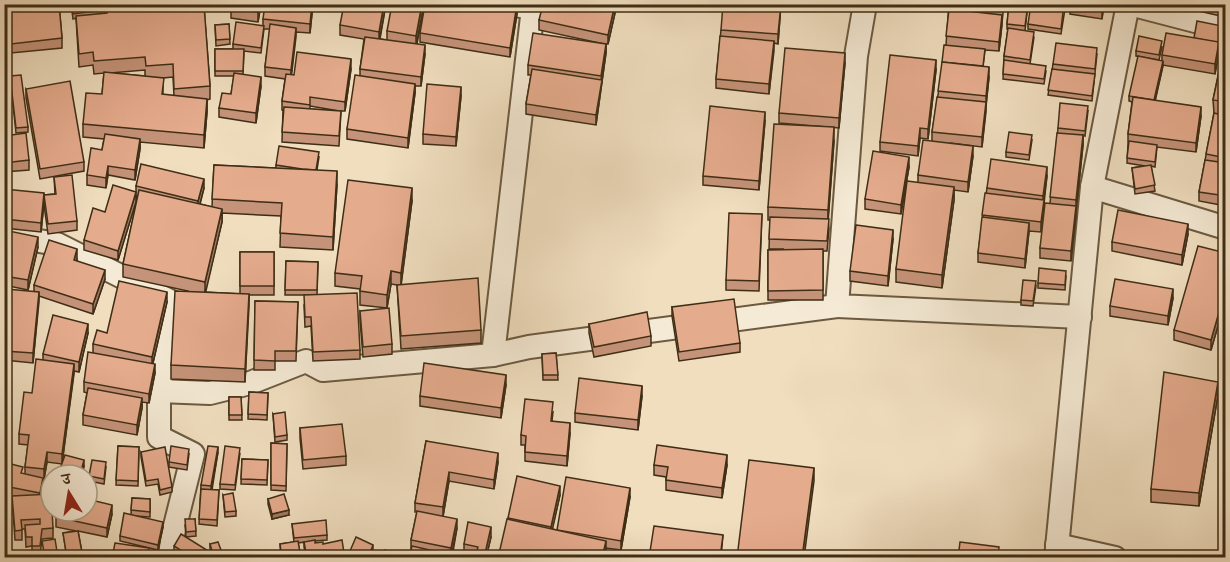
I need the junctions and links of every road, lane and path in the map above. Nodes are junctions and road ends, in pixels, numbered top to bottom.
1 (507, 4) edge
2 (865, 4) edge
3 (1129, 4) edge
4 (1226, 28) edge
5 (1092, 187) junction
6 (1226, 228) edge
7 (4, 236) edge
8 (837, 306) junction
9 (1080, 317) junction
10 (493, 355) junction
11 (159, 391) junction
12 (1057, 551) edge
13 (170, 558) edge
14 (1115, 558) edge

1 - 10 street
2 - 8 street
3 - 4 street
3 - 5 street
5 - 6 street
5 - 9 street
7 - 11 street
8 - 9 street
8 - 10 street
9 - 12 street
10 - 11 street
11 - 13 street
12 - 14 street

